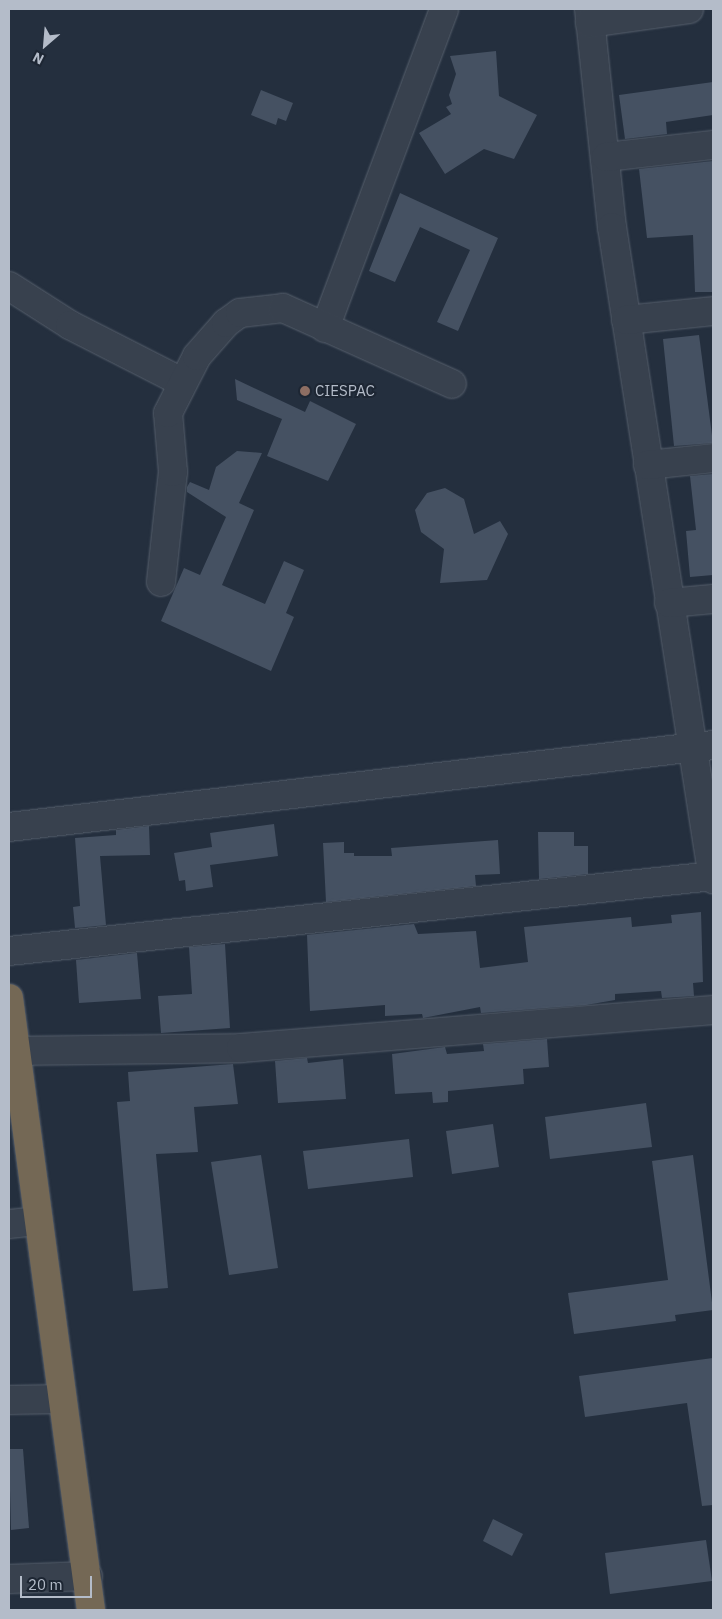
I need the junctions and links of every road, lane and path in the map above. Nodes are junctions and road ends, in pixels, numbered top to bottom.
1 (444, 9) edge
2 (689, 9) edge
3 (590, 16) edge
4 (713, 145) edge
5 (606, 156) junction
6 (9, 286) edge
7 (713, 310) edge
8 (626, 320) junction
9 (325, 328) junction
10 (182, 382) junction
11 (452, 384) dead end
12 (713, 458) edge
13 (648, 465) junction
14 (160, 582) dead end
15 (713, 599) edge
16 (669, 603) junction
17 (702, 745) edge
18 (9, 827) edge
19 (713, 877) edge
20 (9, 950) edge
21 (9, 998) edge
22 (713, 1010) edge
23 (12, 1050) edge
24 (37, 1221) junction
25 (9, 1224) edge
26 (61, 1399) junction
27 (9, 1400) edge
28 (88, 1576) junction
29 (9, 1579) edge
30 (91, 1610) edge

1 - 9 street
2 - 3 street
3 - 5 street
4 - 5 street
5 - 8 street
6 - 10 street
7 - 8 street
8 - 13 street
9 - 10 street
9 - 11 street
10 - 14 street
12 - 13 street
13 - 16 street
15 - 16 street
16 - 17 street
17 - 18 street
17 - 19 street
19 - 20 street
21 - 23 highway
22 - 23 street
23 - 24 highway
24 - 25 street
24 - 26 highway
26 - 27 street
26 - 28 highway
28 - 29 street
28 - 30 highway

